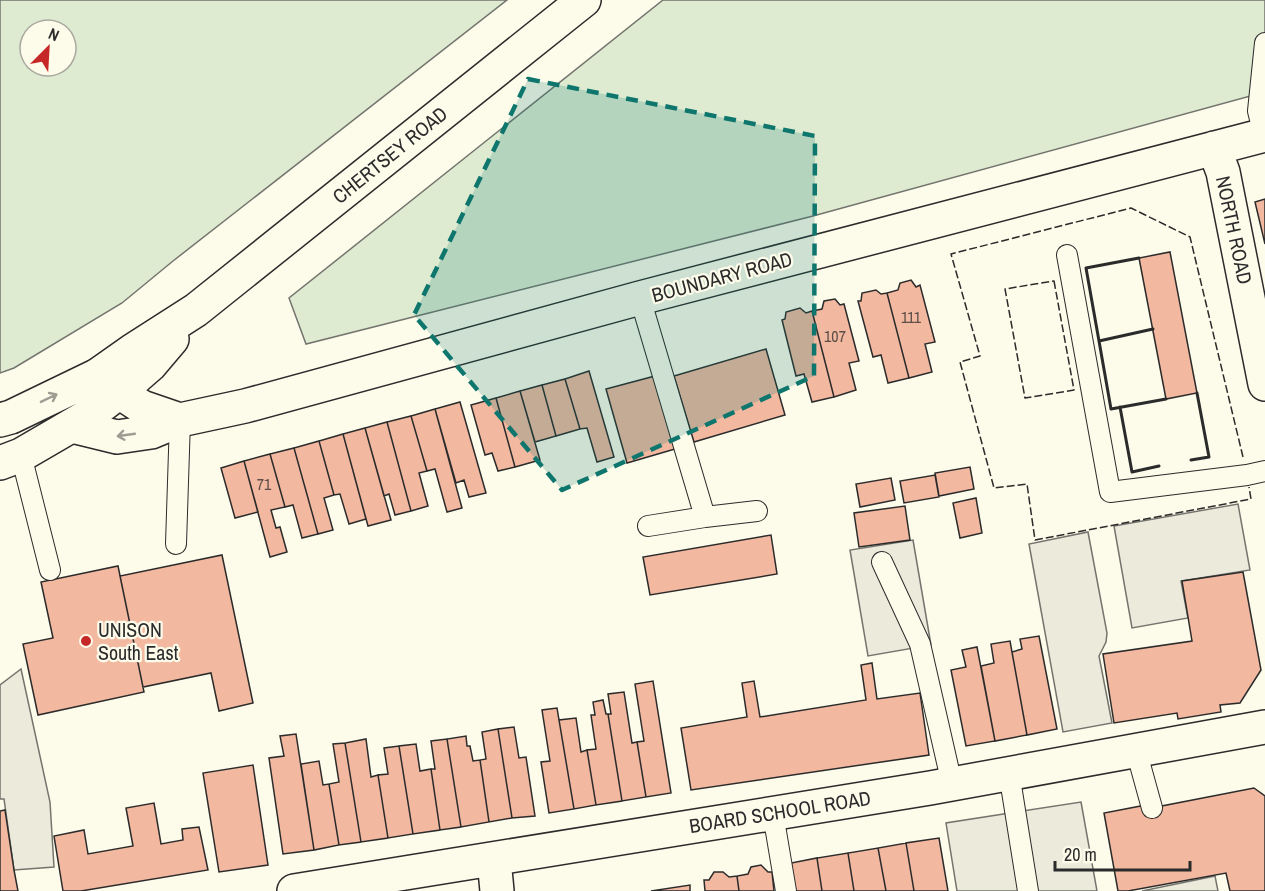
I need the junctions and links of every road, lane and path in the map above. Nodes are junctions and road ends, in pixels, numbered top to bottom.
1 (584, 0) edge
2 (1265, 43) edge
3 (1264, 135) edge
4 (1214, 148) junction
5 (1067, 255) dead end
6 (640, 298) junction
7 (109, 383) junction
8 (1265, 384) edge
9 (0, 420) edge
10 (180, 420) junction
11 (72, 426) junction
12 (10, 459) edge
13 (1265, 471) edge
14 (757, 511) dead end
15 (705, 517) junction
16 (648, 526) dead end
17 (176, 544) dead end
18 (882, 562) dead end
19 (50, 570) dead end
20 (1265, 727) edge
21 (1136, 750) junction
22 (1009, 773) junction
23 (952, 784) junction
24 (1152, 808) dead end
25 (773, 814) junction
26 (494, 859) junction
27 (294, 891) edge
28 (497, 891) edge
29 (786, 891) edge
30 (1028, 891) edge

1 - 7 street, CHERTSEY ROAD
2 - 3 lane
3 - 4 street, BOUNDARY ROAD
4 - 6 street, BOUNDARY ROAD
4 - 8 street, NORTH ROAD
5 - 13 lane
6 - 10 street, BOUNDARY ROAD
6 - 15 lane
9 -> 7 street, CHERTSEY ROAD
7 - 10 street
7 - 11 street, CHERTSEY ROAD
10 -> 11 street, BOUNDARY ROAD
10 - 17 lane
11 - 12 street, CHERTSEY ROAD
12 - 19 lane
14 - 15 lane
15 - 16 lane
18 - 23 lane
20 - 21 street, BOARD SCHOOL ROAD
21 - 22 street, BOARD SCHOOL ROAD
21 - 24 lane
22 - 23 street, BOARD SCHOOL ROAD
22 - 30 lane
23 - 25 street, BOARD SCHOOL ROAD
25 - 26 street, BOARD SCHOOL ROAD
25 - 29 lane
26 - 27 street, BOARD SCHOOL ROAD
26 - 28 street

